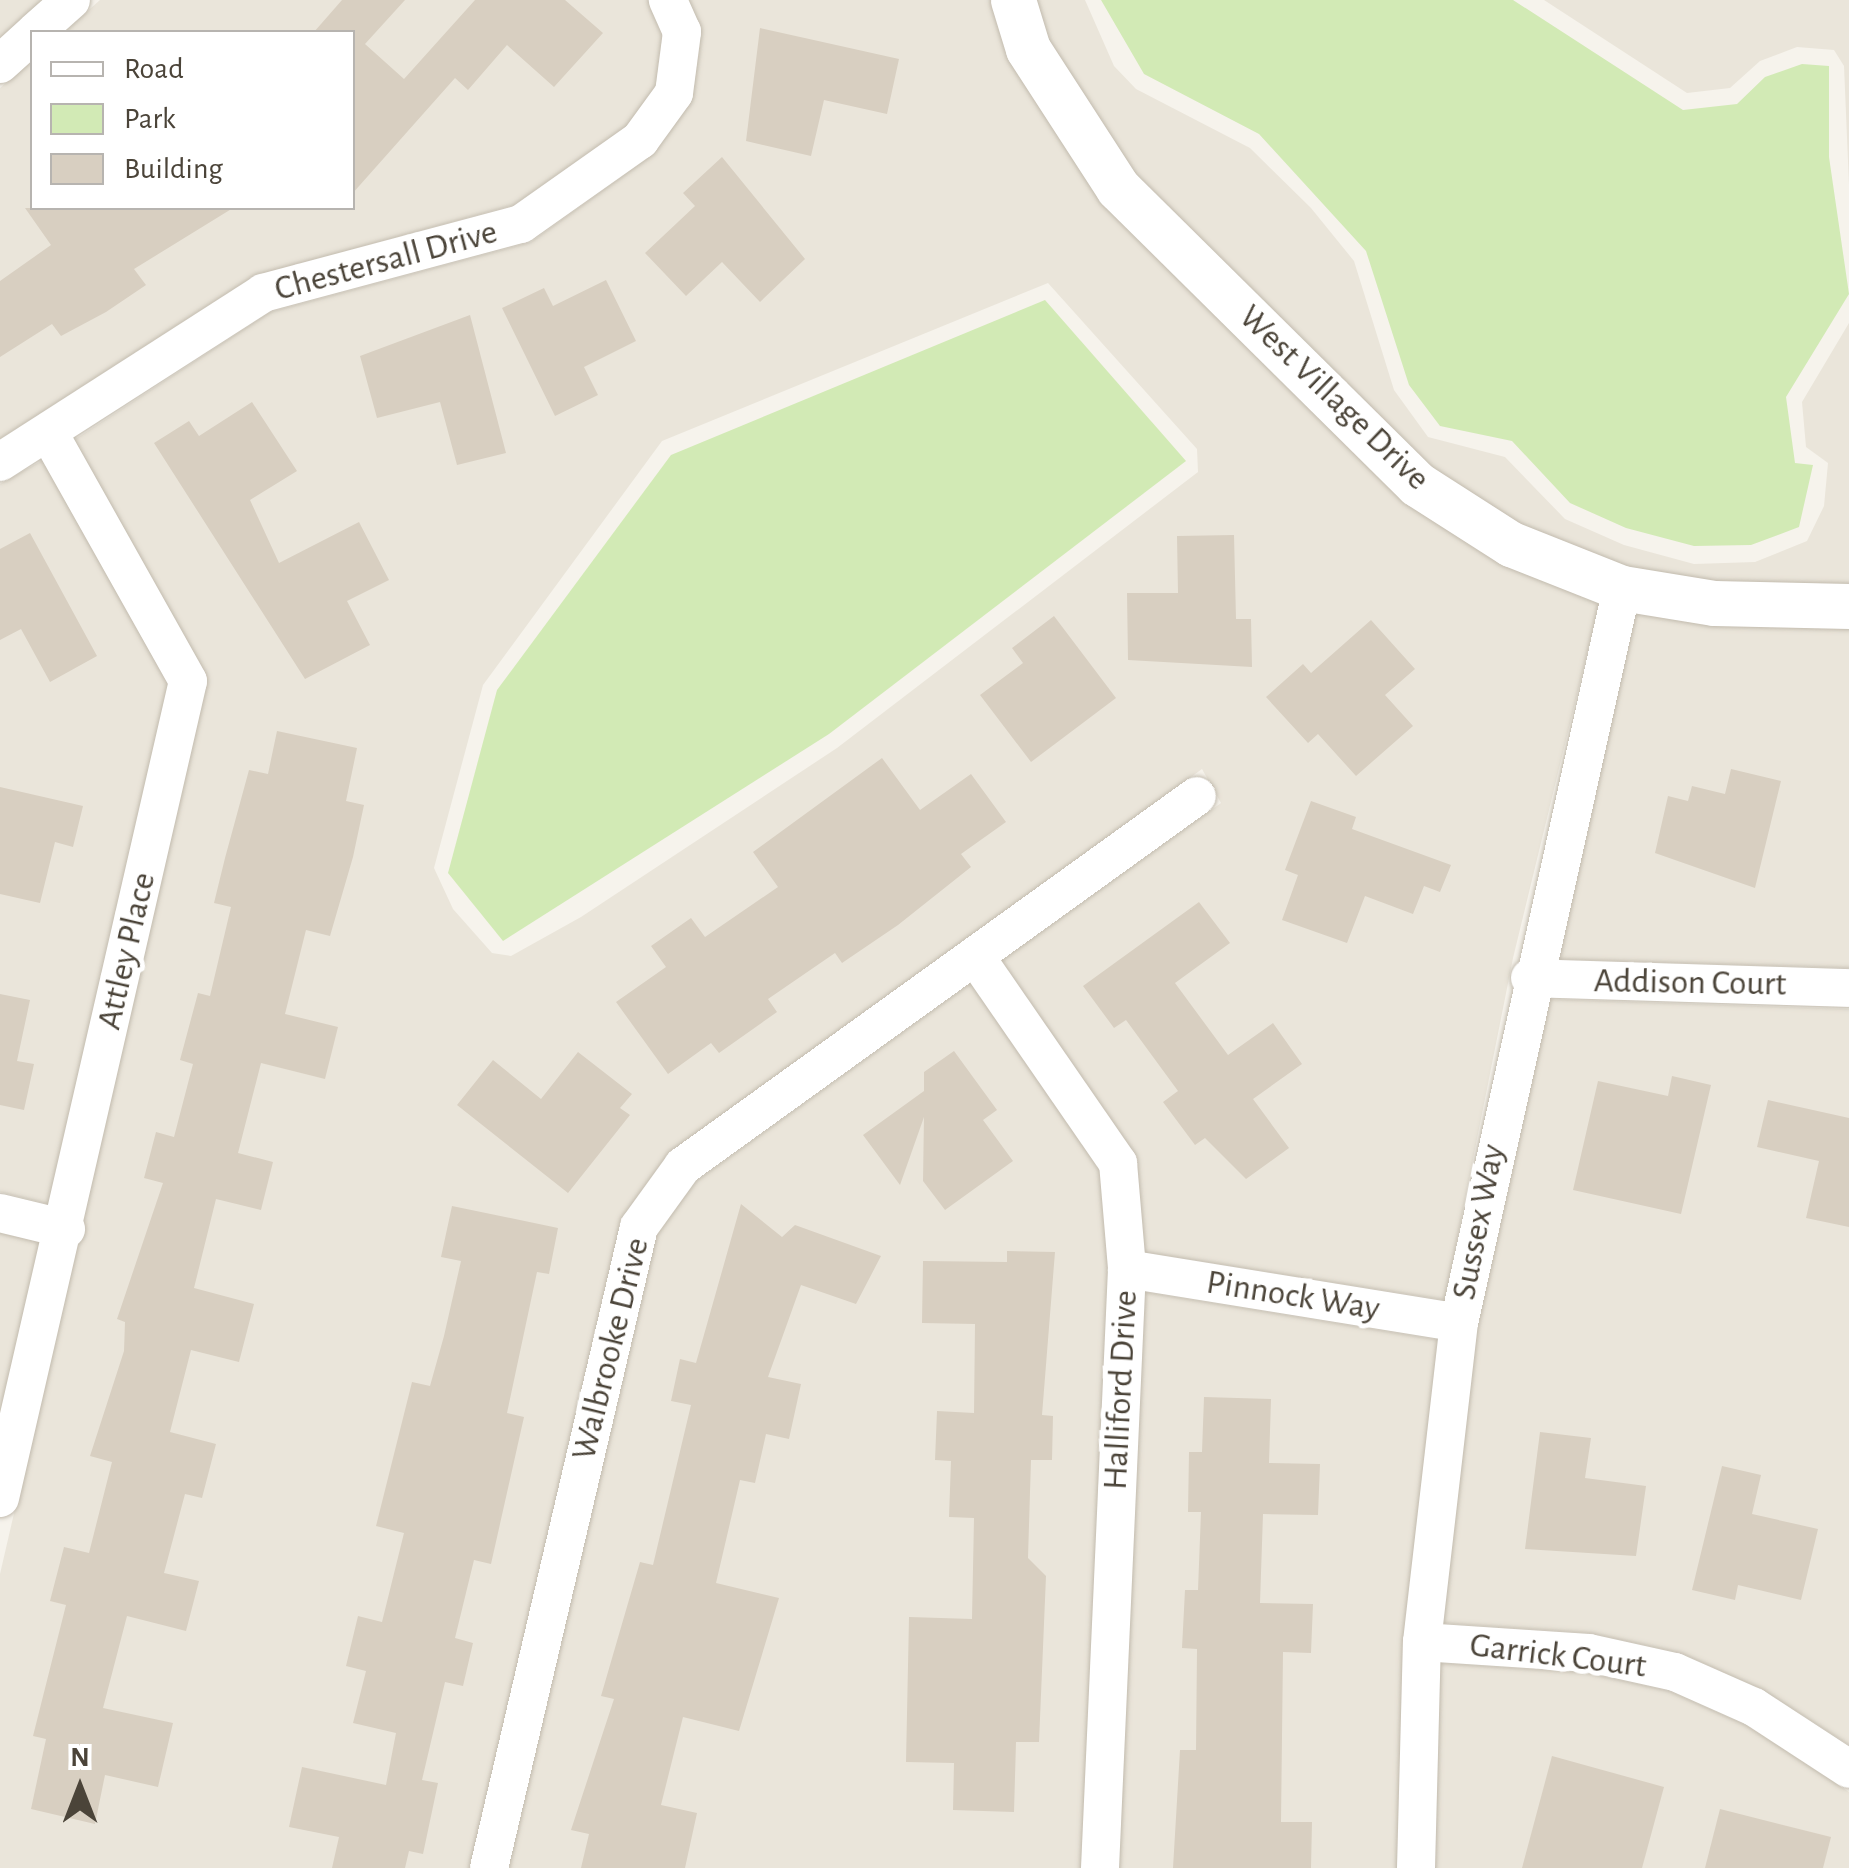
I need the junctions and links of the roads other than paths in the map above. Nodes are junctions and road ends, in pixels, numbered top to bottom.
1 (72, 0) edge
2 (668, 0) edge
3 (1013, 0) edge
4 (38, 30) edge
5 (30, 38) edge
6 (0, 64) edge
7 (50, 433) junction
8 (0, 462) edge
9 (1622, 588) junction
10 (1849, 606) edge
11 (1197, 796) dead end
12 (975, 956) junction
13 (1530, 978) junction
14 (1849, 988) edge
15 (0, 1212) edge
16 (66, 1228) junction
17 (1127, 1269) junction
18 (1459, 1323) junction
19 (0, 1498) edge
20 (1422, 1642) junction
21 (1849, 1768) edge
22 (489, 1868) edge
23 (1100, 1868) edge
24 (1416, 1868) edge

1 - 4 street
2 - 7 street, Chestersall Drive
3 - 9 street, West Village Drive
5 - 6 street
7 - 8 street, Chestersall Drive
7 - 16 street, Attley Place
9 - 10 street, West Village Drive
9 - 13 street, Sussex Way
11 - 12 street, Walbrooke Drive
12 - 17 street, Halliford Drive
12 - 22 street, Walbrooke Drive
13 - 14 street, Addison Court
13 - 18 street, Sussex Way
15 - 16 street
16 - 19 street, Attley Place
17 - 18 street, Pinnock Way
17 - 23 street, Halliford Drive
18 - 20 street, Sussex Way
20 - 21 street, Garrick Court
20 - 24 street, Sussex Way

